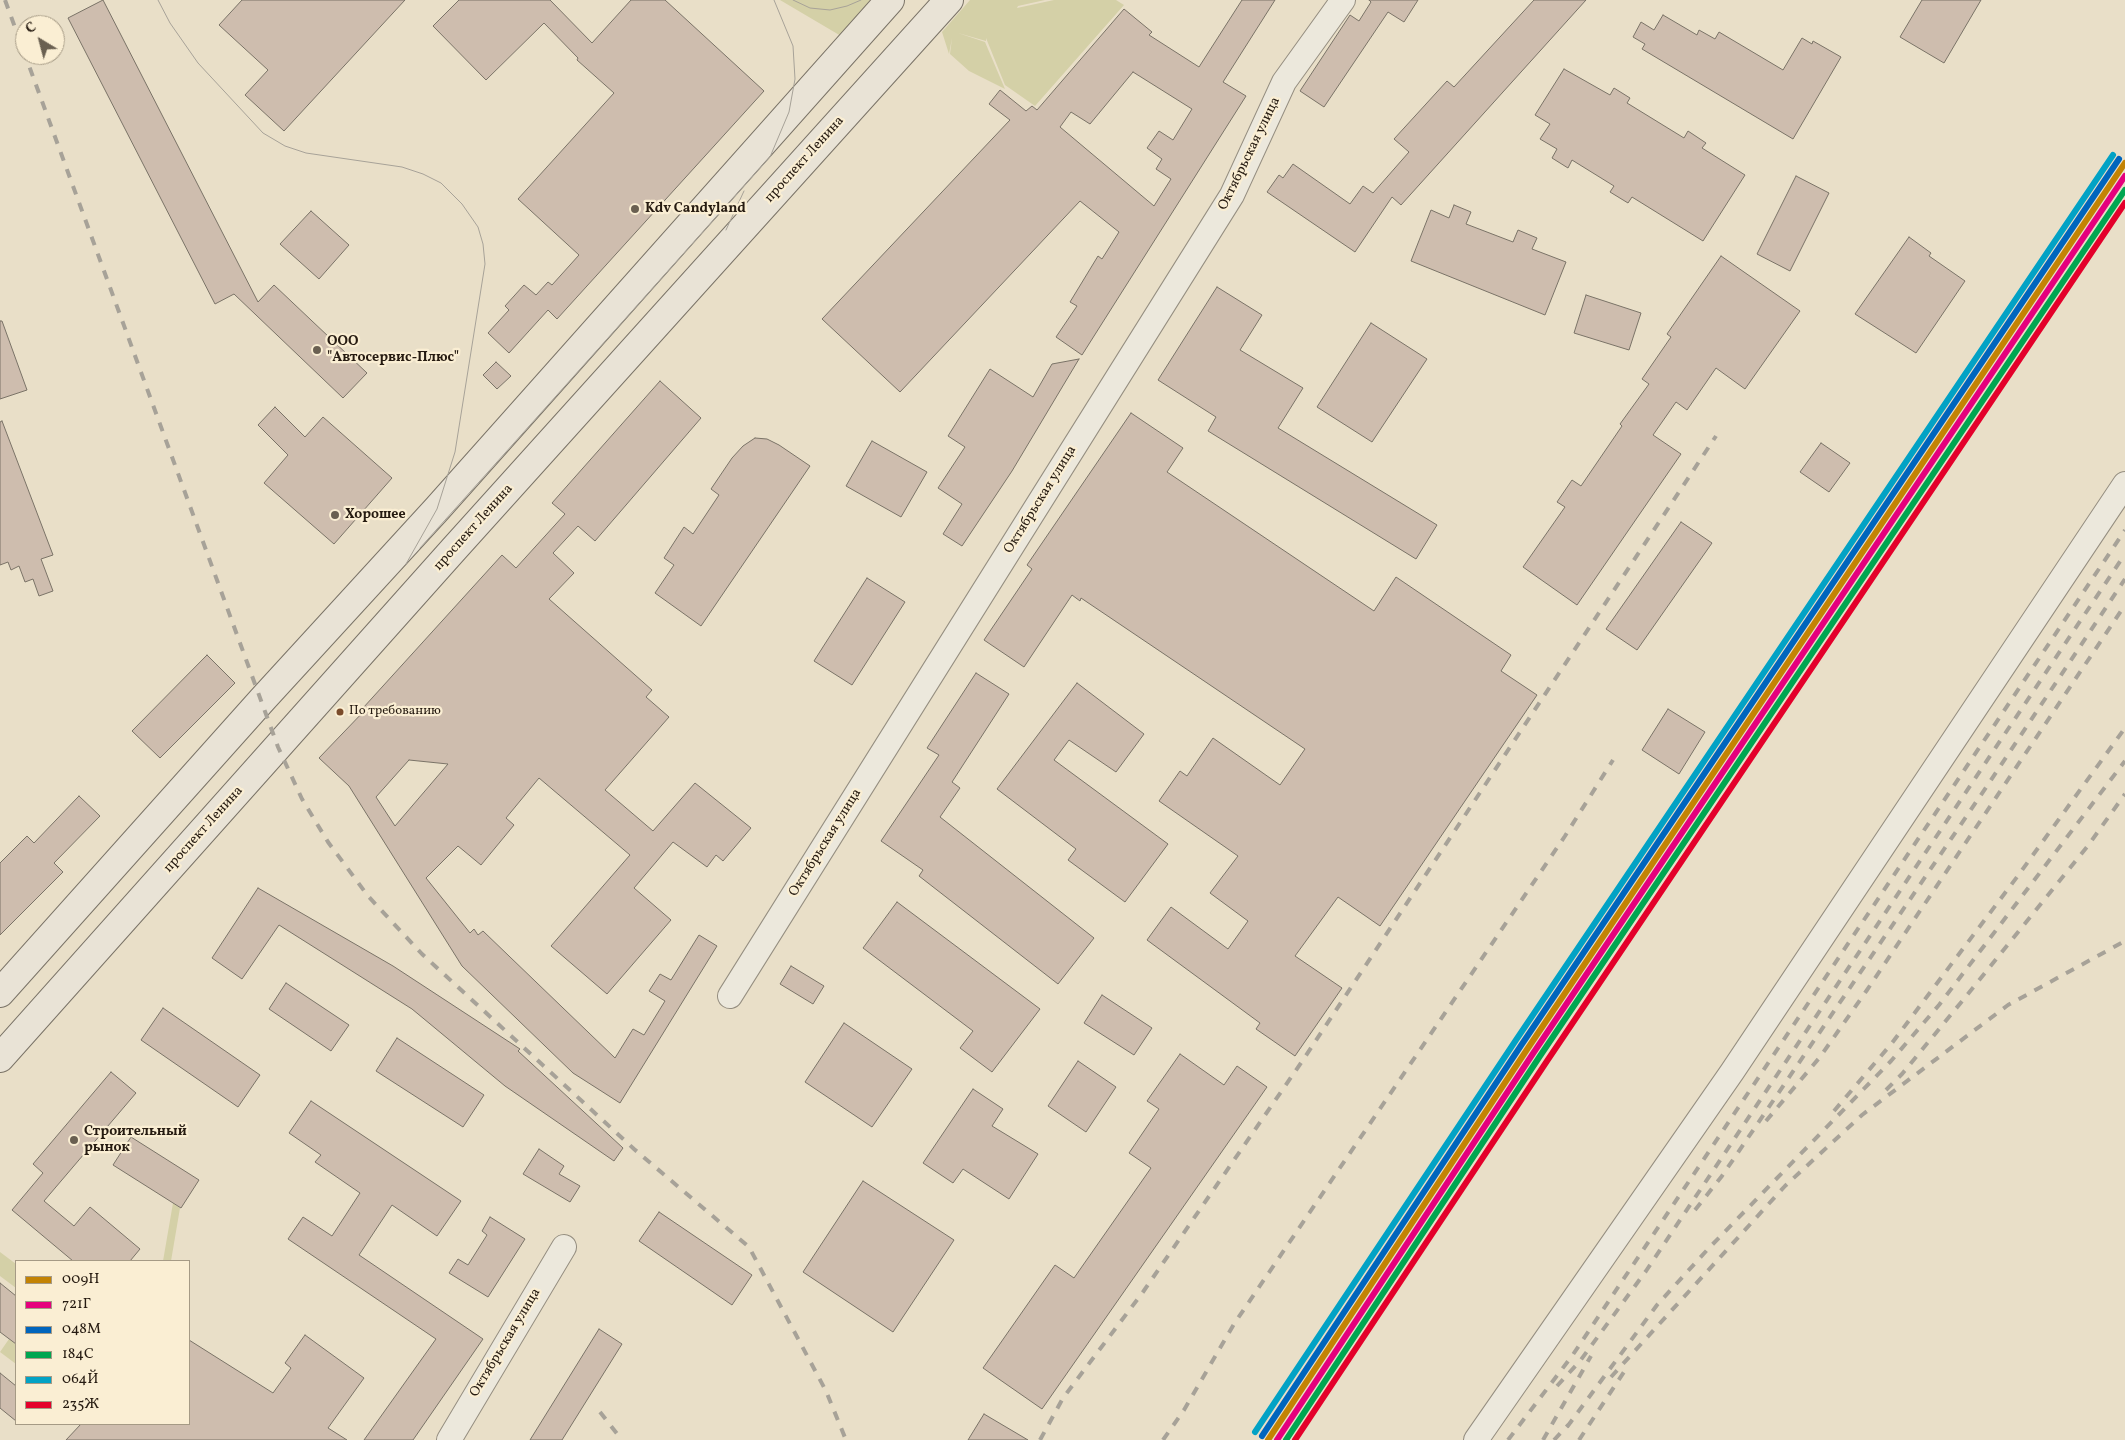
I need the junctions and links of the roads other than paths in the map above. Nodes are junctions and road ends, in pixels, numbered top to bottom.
1 (890, 0) edge
2 (950, 0) edge
3 (1343, 0) edge
4 (2125, 484) edge
5 (0, 993) edge
6 (730, 996) dead end
7 (0, 1058) edge
8 (564, 1247) dead end
9 (448, 1440) edge
10 (1476, 1440) edge

1 - 5 main road
2 - 7 main road, проспект Ленина
3 - 6 street, Октябрьская улица
4 - 10 street
8 - 9 street, Октябрьская улица

